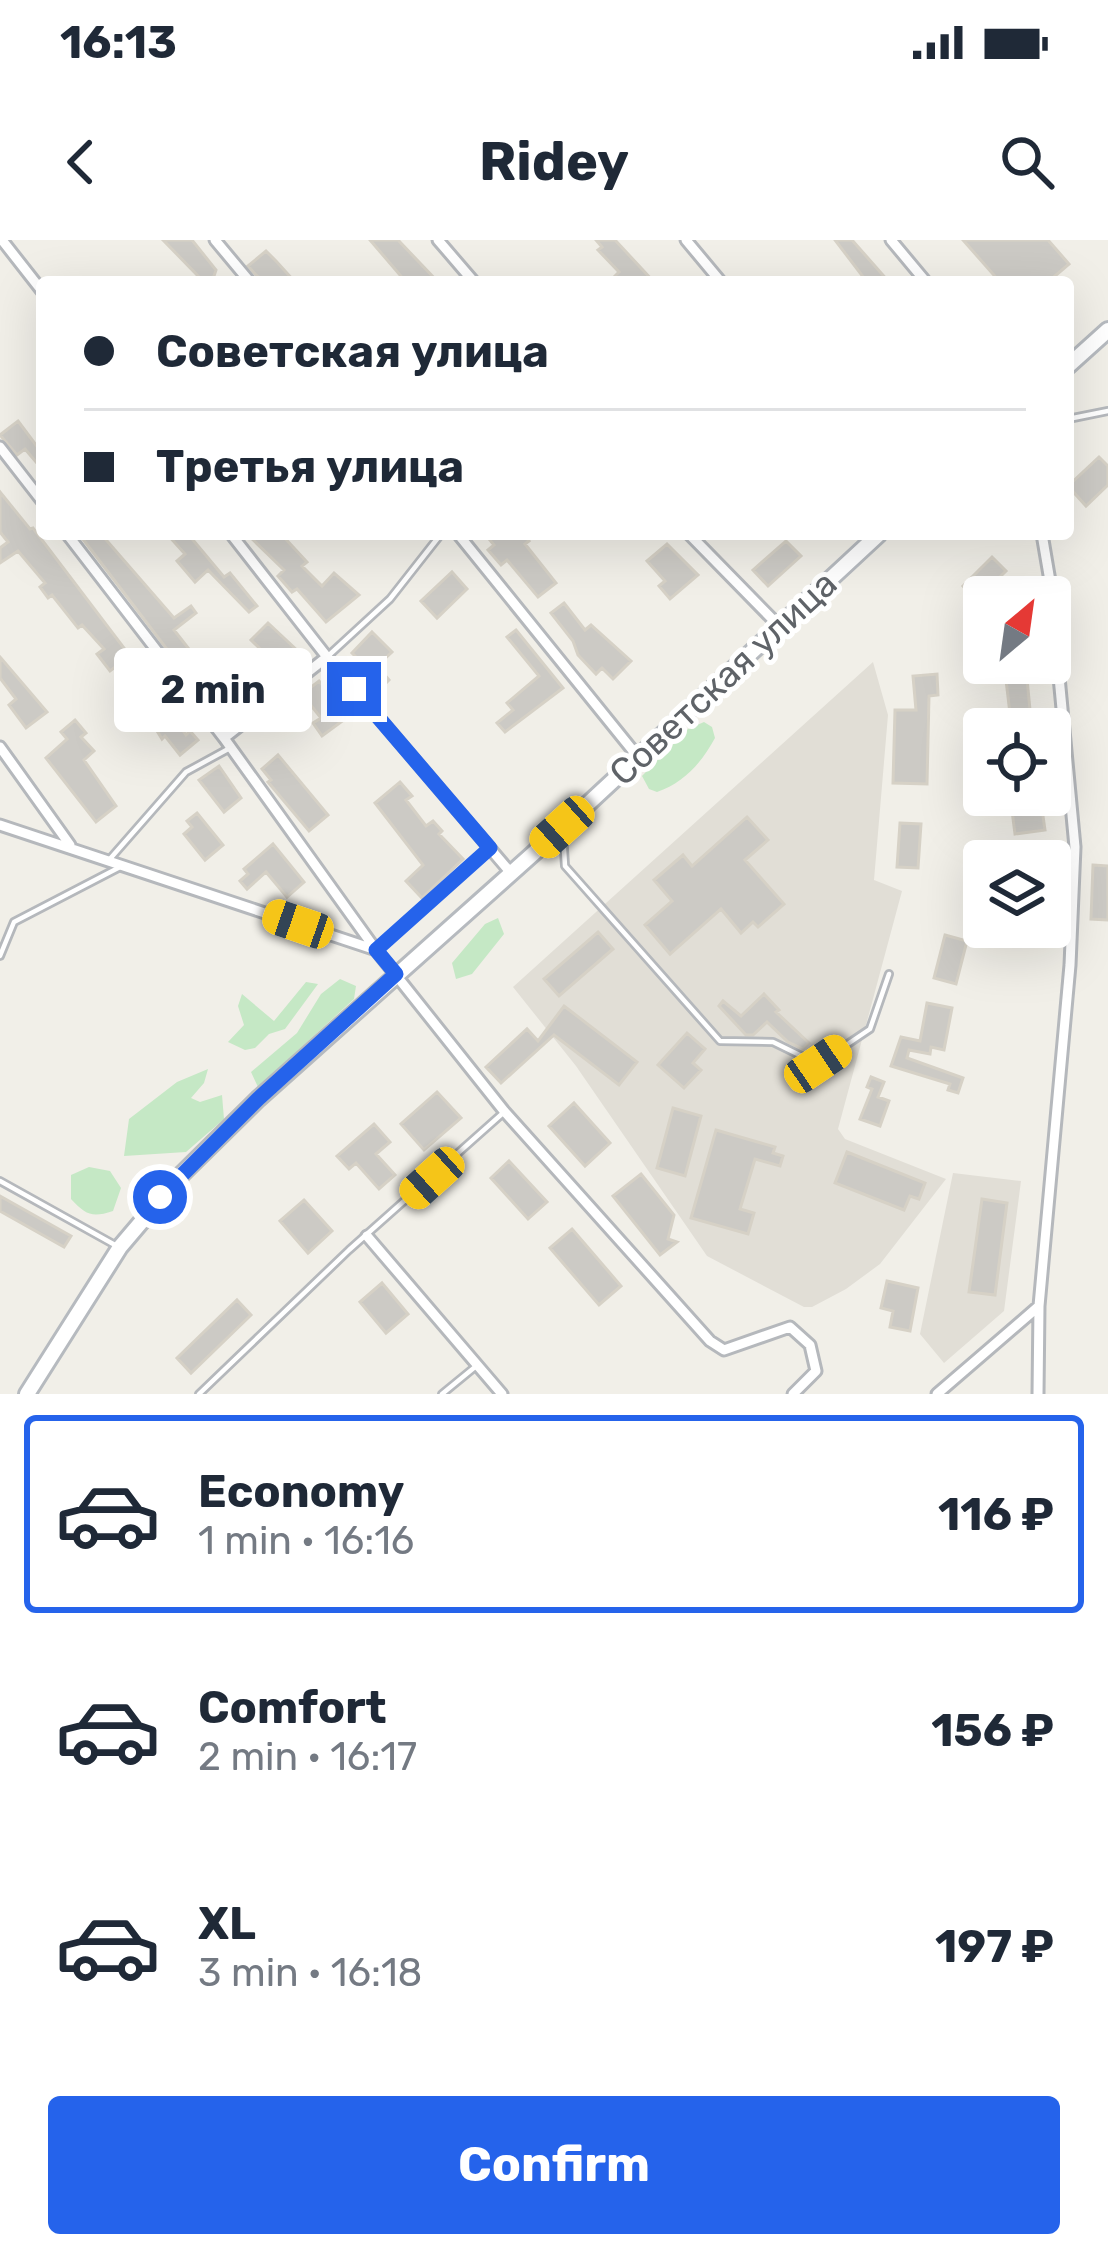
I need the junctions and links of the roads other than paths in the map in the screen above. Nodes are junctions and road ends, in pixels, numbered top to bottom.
1 (2, 240) edge
2 (215, 240) edge
3 (438, 240) edge
4 (686, 240) edge
5 (891, 240) edge
6 (245, 276) edge
7 (469, 276) edge
8 (716, 276) edge
9 (921, 276) edge
10 (36, 283) edge
11 (1107, 332) edge
12 (1074, 361) edge
13 (1108, 411) edge
14 (1074, 418) edge
15 (0, 447) edge
16 (36, 493) edge
17 (72, 540) edge
18 (236, 540) edge
19 (436, 540) edge
20 (463, 540) edge
21 (695, 540) edge
22 (872, 540) edge
23 (1043, 540) edge
24 (778, 625) junction
25 (327, 657) junction
26 (227, 743) junction
27 (0, 747) edge
28 (638, 758) junction
29 (0, 825) edge
30 (562, 827) junction
31 (71, 846) junction
32 (490, 848) junction
33 (109, 860) junction
34 (123, 865) junction
35 (511, 873) junction
36 (376, 950) junction
37 (0, 956) edge
38 (396, 974) junction
39 (889, 974) dead end
40 (504, 1111) junction
41 (0, 1180) edge
42 (367, 1236) junction
43 (120, 1247) junction
44 (1039, 1306) junction
45 (477, 1365) junction
46 (27, 1394) edge
47 (200, 1394) edge
48 (442, 1394) edge
49 (502, 1394) edge
50 (794, 1394) edge
51 (937, 1394) edge
52 (1038, 1394) edge

1 - 10 street
2 - 6 street
3 - 7 street
4 - 8 street
5 - 9 street
11 - 12 main road
13 - 14 lane
15 - 16 street
17 - 26 street
18 - 25 street
19 - 25 lane
20 - 28 street
21 - 24 street
22 - 24 main road, Советская улица
23 - 44 street
24 - 28 main road, Советская улица
25 - 26 street
25 - 32 street
26 - 33 lane
26 - 36 street
27 - 31 street
28 - 30 main road, Советская улица
29 - 31 street
30 - 35 main road, Советская улица
30 - 39 lane
31 - 33 street
32 - 35 street
32 - 36 lane
33 - 34 street
34 - 36 street
34 - 37 lane
35 - 38 main road, Советская улица
36 - 38 street
38 - 40 street
38 - 43 main road, Советская улица
40 - 42 lane
40 - 50 street
41 - 43 lane
42 - 45 street
42 - 47 lane
43 - 46 main road, Советская улица
44 - 51 street
44 - 52 street
45 - 48 lane
45 - 49 street

